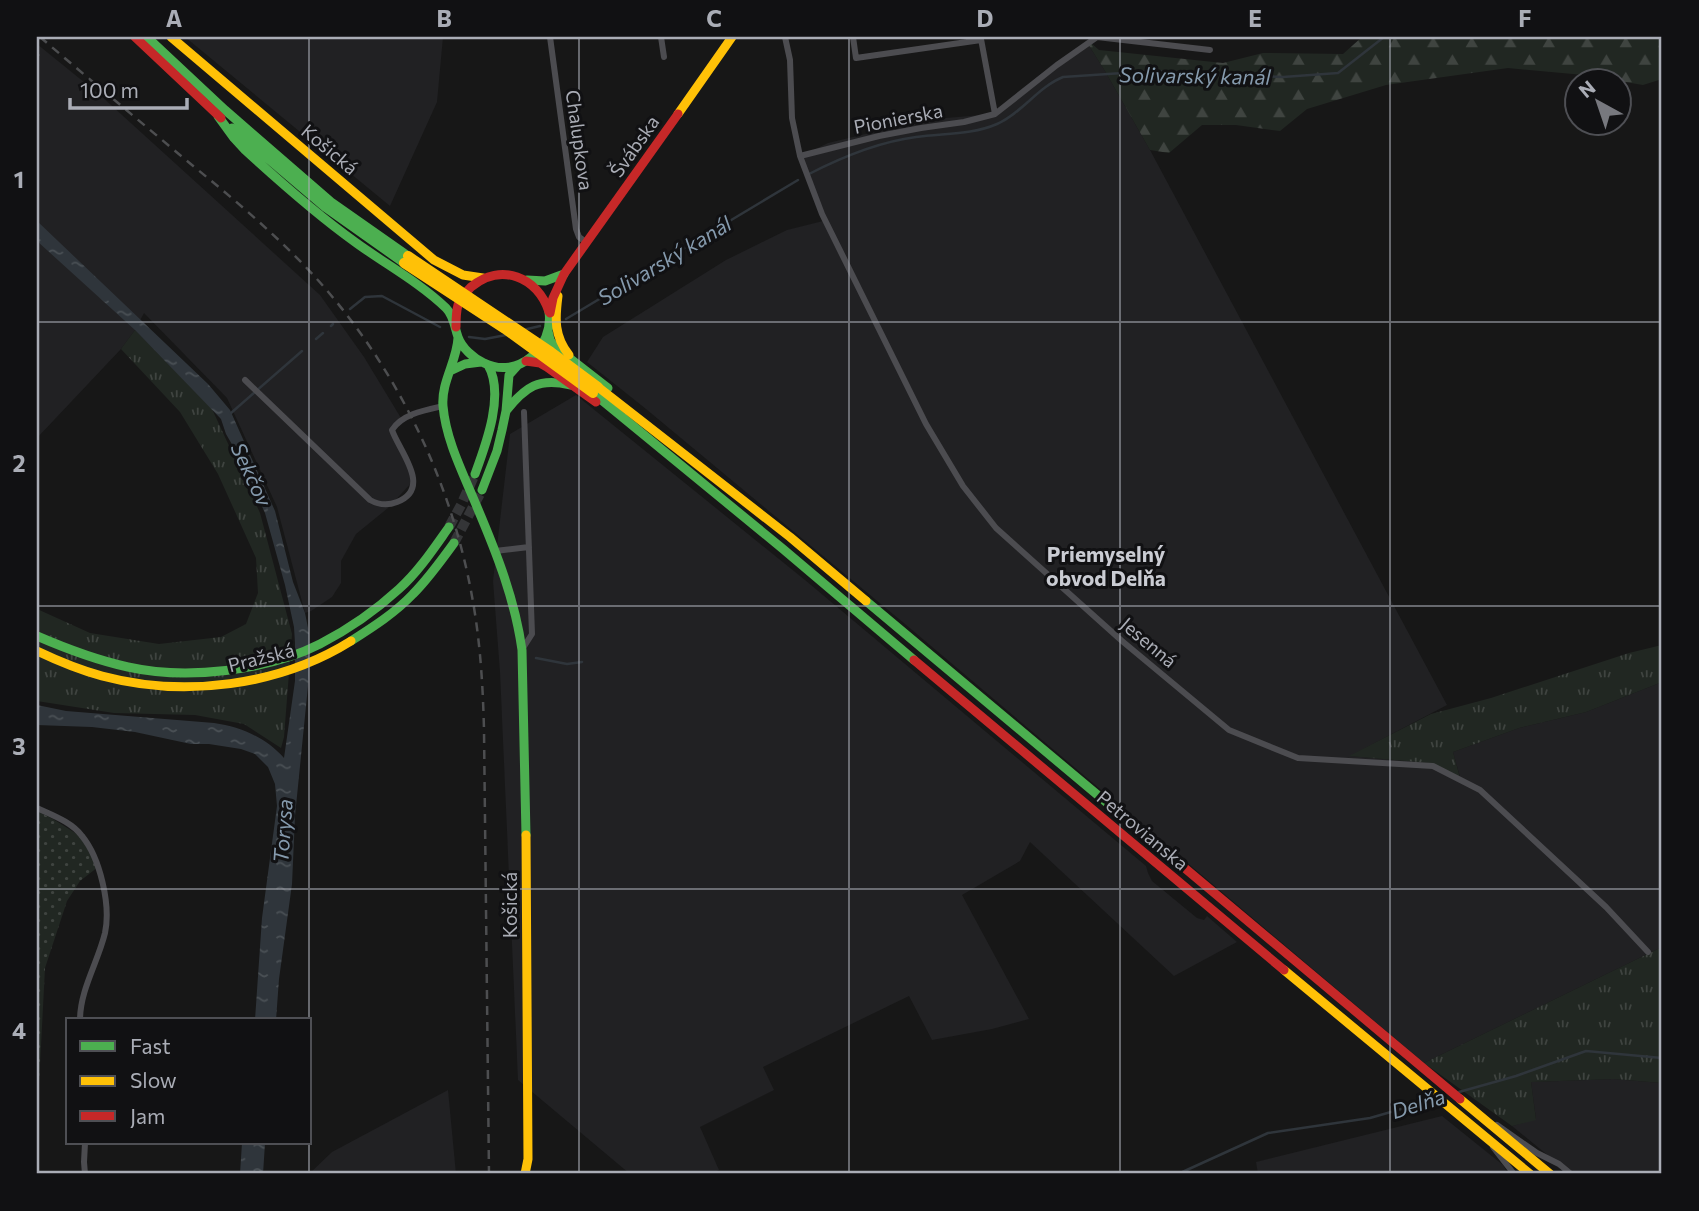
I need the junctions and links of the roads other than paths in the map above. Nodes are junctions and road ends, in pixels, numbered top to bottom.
1 (135, 37) edge
2 (147, 37) edge
3 (171, 37) edge
4 (550, 37) edge
5 (661, 37) edge
6 (732, 37) edge
7 (785, 37) edge
8 (853, 37) edge
9 (1097, 37) edge
10 (981, 38) edge
11 (1210, 50) dead end
12 (664, 57) dead end
13 (995, 114) junction
14 (218, 116) junction
15 (800, 156) junction
16 (587, 243) junction
17 (406, 259) junction
18 (434, 260) junction
19 (564, 274) junction
20 (484, 278) junction
21 (527, 280) junction
22 (460, 302) junction
23 (550, 313) junction
24 (456, 327) junction
25 (548, 331) junction
26 (458, 338) junction
27 (575, 362) junction
28 (485, 363) junction
29 (523, 363) junction
30 (449, 371) junction
31 (246, 380) dead end
32 (592, 391) junction
33 (443, 406) junction
34 (506, 411) junction
35 (524, 412) dead end
36 (475, 474) tunnel mouth
37 (482, 490) tunnel mouth
38 (449, 527) tunnel mouth
39 (790, 537) junction
40 (454, 543) tunnel mouth
41 (529, 547) junction
42 (495, 551) junction
43 (37, 636) edge
44 (522, 650) junction
45 (37, 651) edge
46 (37, 808) edge
47 (1648, 952) dead end
48 (80, 1018) edge
49 (1480, 1116) junction
50 (1483, 1135) junction
51 (85, 1144) edge
52 (528, 1160) junction
53 (85, 1174) edge
54 (525, 1174) edge
55 (532, 1174) edge
56 (1514, 1174) edge
57 (1530, 1174) edge
58 (1550, 1174) edge
59 (1571, 1174) edge

1 - 14 main road
2 - 17 main road
3 - 18 main road, Košická
4 - 16 street, Chalupkova
5 - 12 street
6 - 16 main road, Švábska
7 - 15 street
8 - 10 street
9 - 11 street, Pionierska
9 - 13 street, Pionierska
10 - 13 street
13 - 15 street, Pionierska
14 - 17 main road
14 - 24 main road
15 - 47 street, Jesenná
16 - 19 main road, Švábska
17 - 32 main road, bridge
18 - 20 main road, Košická
18 - 22 main road, Košická
19 - 21 main road
19 - 23 main road, Švábska
19 - 27 main road
20 - 21 main road
20 - 22 main road
21 - 23 main road
22 - 24 main road
23 - 25 main road
24 - 26 main road
25 - 27 main road
25 - 29 main road
26 - 28 main road
26 - 30 main road, Košická
27 - 39 main road
28 - 29 main road
28 - 30 main road
28 - 36 main road
29 - 32 main road
29 - 34 main road
30 - 33 main road, Košická
31 - 33 street
32 - 34 main road
32 - 39 main road
32 - 50 main road, Petrovianska
33 - 42 main road, Košická
34 - 37 main road
35 - 41 street, Košická
38 - 43 main road, Pražská
39 - 49 main road, Petrovianska
40 - 45 main road, Pražská
41 - 42 street
41 - 44 street, Košická
42 - 44 main road, Košická
44 - 52 main road, Košická
46 - 48 street
49 - 58 main road, Petrovianska
49 - 59 street, Petrovianska
50 - 56 street, Petrovianska
50 - 57 main road, Petrovianska
51 - 53 street
52 - 54 main road, Košická
52 - 55 main road, Košická

